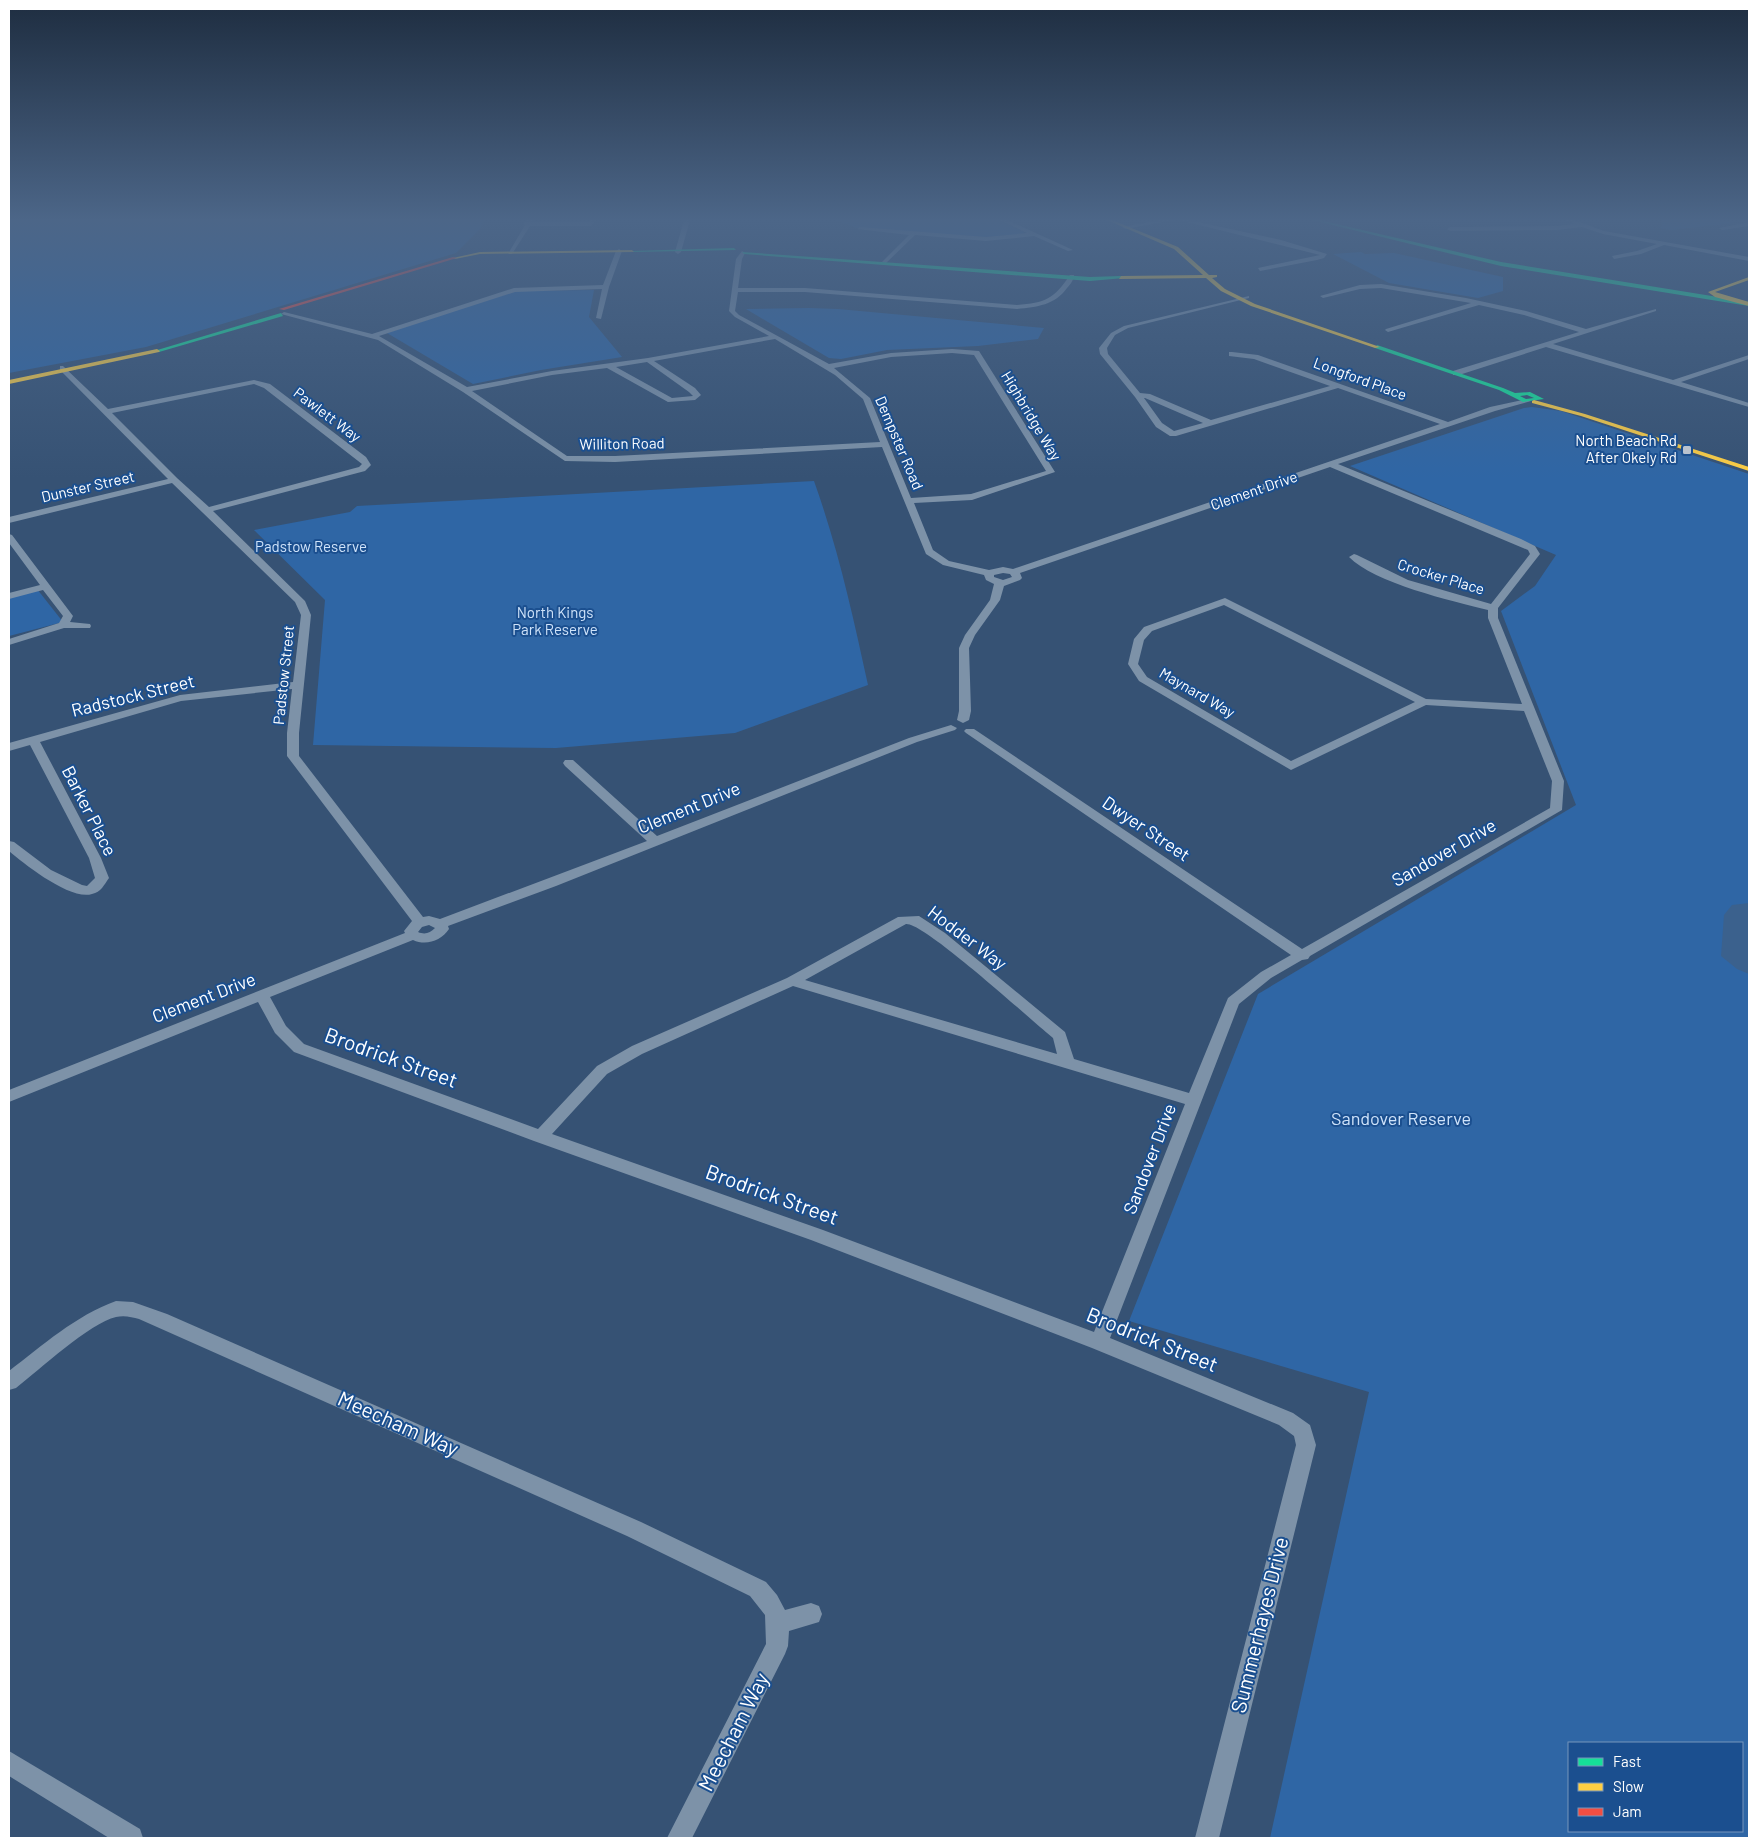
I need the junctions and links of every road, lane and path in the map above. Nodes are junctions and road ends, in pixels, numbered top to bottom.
1 (302, 306) edge
2 (464, 306) edge
3 (602, 306) edge
4 (732, 306) edge
5 (1007, 306) edge
6 (1023, 306) edge
7 (1208, 306) edge
8 (1259, 306) edge
9 (1469, 306) edge
10 (1493, 306) edge
11 (1654, 310) dead end
12 (283, 312) junction
13 (599, 318) dead end
14 (1388, 330) dead end
15 (1587, 332) junction
16 (373, 336) junction
17 (774, 337) junction
18 (1548, 344) junction
19 (1232, 354) dead end
20 (1748, 358) edge
21 (648, 360) junction
22 (608, 366) junction
23 (828, 367) junction
24 (64, 369) junction
25 (1460, 372) junction
26 (9, 380) edge
27 (1674, 382) junction
28 (1338, 386) junction
29 (466, 390) junction
30 (1138, 395) junction
31 (1516, 396) junction
32 (1532, 399) junction
33 (1749, 405) edge
34 (1493, 409) junction
35 (107, 412) junction
36 (1210, 424) junction
37 (1449, 425) junction
38 (886, 444) junction
39 (1332, 465) junction
40 (1749, 465) edge
41 (1749, 470) edge
42 (174, 480) junction
43 (909, 501) junction
44 (207, 510) junction
45 (9, 520) edge
46 (9, 537) edge
47 (1354, 557) dead end
48 (1014, 572) junction
49 (989, 573) junction
50 (1000, 582) junction
51 (46, 586) junction
52 (9, 596) edge
53 (1494, 608) junction
54 (64, 625) junction
55 (86, 626) dead end
56 (9, 642) edge
57 (298, 685) junction
58 (1424, 702) junction
59 (1529, 708) junction
60 (967, 726) junction
61 (33, 740) junction
62 (9, 748) edge
63 (569, 763) dead end
64 (654, 841) junction
65 (9, 845) edge
66 (416, 929) junction
67 (1303, 956) junction
68 (792, 981) junction
69 (262, 996) junction
70 (1067, 1063) junction
71 (9, 1096) edge
72 (1192, 1100) junction
73 (540, 1137) junction
74 (1099, 1342) junction
75 (9, 1382) edge
76 (1286, 1419) joint
77 (811, 1614) dead end
78 (779, 1622) junction
79 (9, 1763) edge
80 (131, 1838) edge
81 (679, 1838) edge
82 (1207, 1838) edge

1 - 12 main road
2 - 16 street
3 - 13 street
4 - 17 street, Dempster Road
5 - 6 street
7 - 30 street
8 - 25 main road
9 - 14 street
10 - 15 street
11 - 15 street
12 - 16 street, Williton Road
12 - 24 main road
15 - 18 street
16 - 29 street, Williton Road
17 - 21 street
17 - 23 street, Dempster Road
18 - 25 street
18 - 27 street
19 - 28 street, Longford Place
20 - 27 street
21 - 22 street
21 - 22 street
22 - 29 street
23 - 38 street, Dempster Road
23 - 43 street, Highbridge Way
24 - 26 main road
24 - 35 street, Padstow Street
25 - 31 main road
25 - 32 main road
27 - 33 street
28 - 36 street
28 - 37 street, Longford Place
29 - 38 street, Williton Road
30 - 36 street
30 - 36 street
31 - 32 main road
31 - 34 street, Clement Drive
32 - 34 street, Clement Drive
32 - 40 main road
32 - 41 main road
34 - 37 street, Clement Drive
35 - 42 street, Padstow Street
35 - 44 street, Pawlett Way
37 - 39 street, Clement Drive
38 - 43 street, Dempster Road
39 - 48 street, Clement Drive
39 - 53 street
42 - 44 street, Padstow Street
42 - 45 street, Dunster Street
43 - 49 street, Dempster Road
44 - 57 street, Padstow Street
46 - 51 street
47 - 53 street, Crocker Place
48 - 49 street, Clement Drive
48 - 50 street, Clement Drive
49 - 50 street
50 - 60 street
51 - 52 street
51 - 54 street
53 - 59 street, Sandover Drive
54 - 55 street
54 - 56 street
57 - 61 street, Radstock Street
57 - 66 street, Padstow Street
58 - 58 street, Maynard Way
58 - 59 street, Maynard Way
59 - 67 street, Sandover Drive
60 - 64 street, Clement Drive
60 - 67 street, Dwyer Street
61 - 62 street, Radstock Street
61 - 65 street, Barker Place
63 - 64 street
64 - 66 street, Clement Drive
66 - 69 street, Clement Drive
67 - 72 street, Sandover Drive
68 - 70 street
68 - 70 street, Hodder Way
68 - 73 street, Hodder Way
69 - 71 street, Clement Drive
69 - 73 street, Brodrick Street
70 - 72 street
72 - 74 street, Sandover Drive
73 - 74 street, Brodrick Street
74 - 76 street, Brodrick Street
75 - 78 street, Meecham Way
76 - 82 street, Summerhayes Drive
77 - 78 street
78 - 81 street, Meecham Way
79 - 80 street

